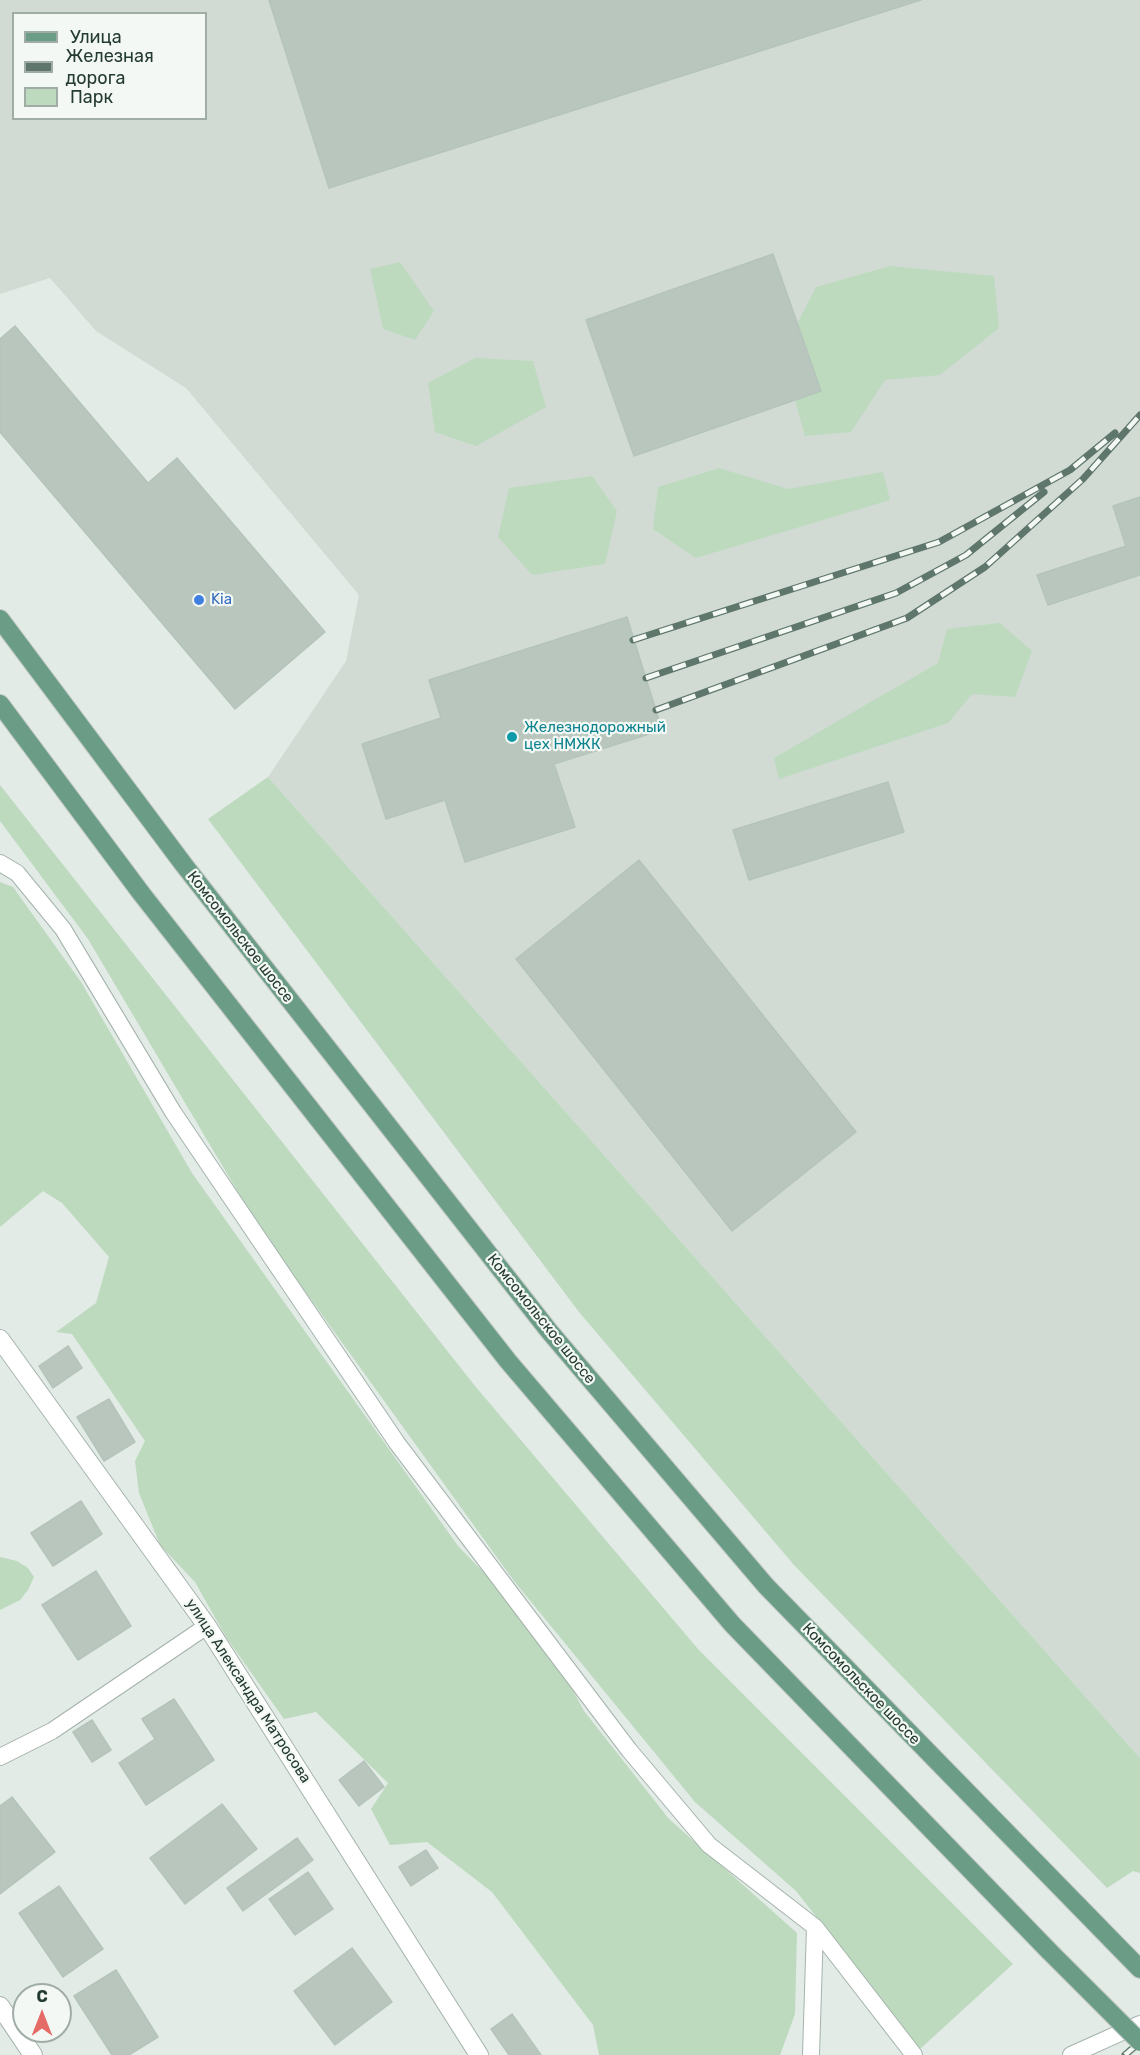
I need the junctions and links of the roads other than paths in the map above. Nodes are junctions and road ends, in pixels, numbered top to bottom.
1 (0, 619) edge
2 (0, 704) edge
3 (0, 863) edge
4 (0, 1339) edge
5 (207, 1626) junction
6 (0, 1757) edge
7 (815, 1928) junction
8 (1140, 1969) edge
9 (0, 2006) edge
10 (1140, 2024) edge
11 (1140, 2042) edge
12 (33, 2055) edge
13 (479, 2055) edge
14 (811, 2055) edge
15 (914, 2055) edge
16 (1071, 2055) edge

1 - 8 main road, Комсомольское шоссе
2 - 11 main road, bridge
3 - 7 lane
4 - 5 street, улица Александра Матросова
5 - 6 lane
5 - 13 street, улица Александра Матросова
7 - 14 lane
7 - 15 lane
9 - 12 street
10 - 16 lane

